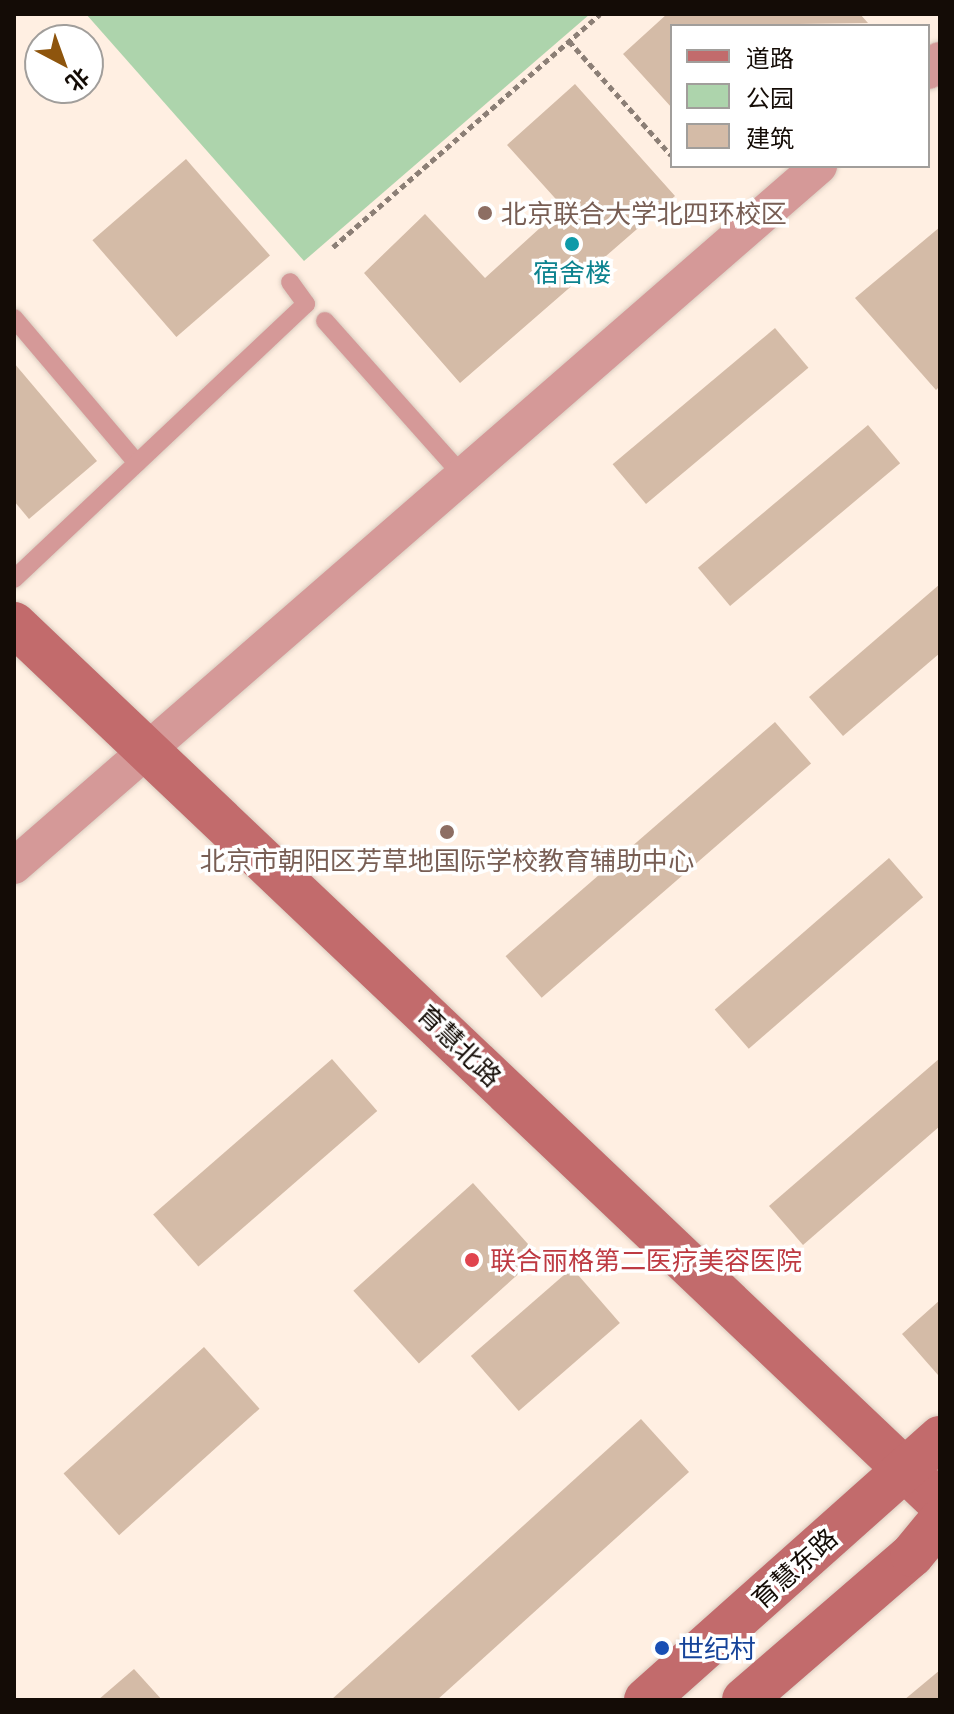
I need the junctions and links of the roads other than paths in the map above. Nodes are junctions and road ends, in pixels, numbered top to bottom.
1 (817, 168) edge
2 (290, 282) dead end
3 (14, 318) edge
4 (325, 321) dead end
5 (137, 463) junction
6 (463, 476) junction
7 (14, 579) edge
8 (14, 624) edge
9 (149, 749) junction
10 (14, 866) edge
11 (940, 1438) edge
12 (905, 1468) junction
13 (940, 1503) edge
14 (940, 1521) edge
15 (646, 1700) edge
16 (744, 1700) edge

1 - 6 street
2 - 5 lane
3 - 5 lane
4 - 6 lane
5 - 7 lane
6 - 9 street
8 - 9 street, 育慧北路
9 - 10 street
9 - 12 street, 育慧北路
11 - 12 street, 育慧东路
12 - 13 street, 育慧北路
12 - 15 street, 育慧东路
14 - 16 street

